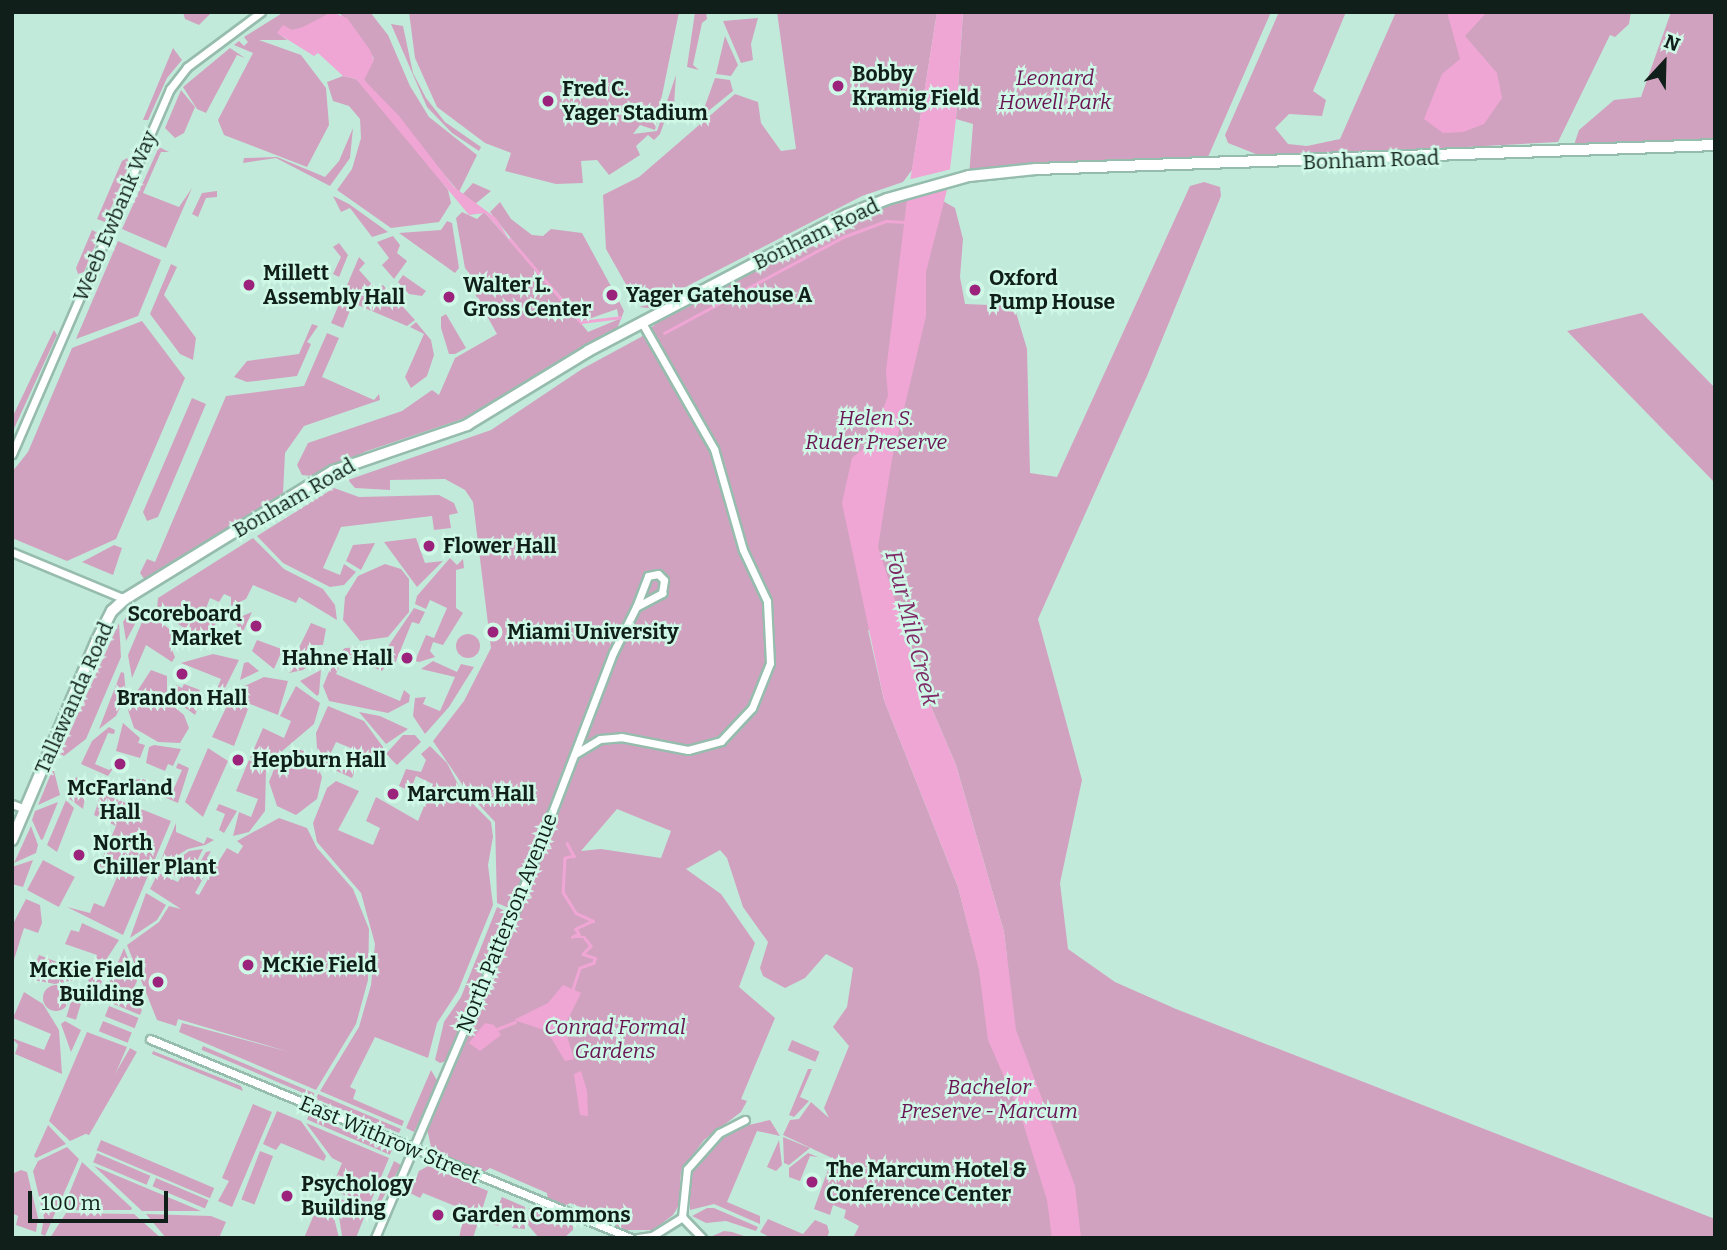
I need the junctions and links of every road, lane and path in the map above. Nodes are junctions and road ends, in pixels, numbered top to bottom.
1 (261, 12) edge
2 (1715, 145) edge
3 (642, 323) junction
4 (12, 454) edge
5 (12, 552) edge
6 (125, 599) junction
7 (636, 607) junction
8 (574, 754) junction
9 (12, 804) edge
10 (25, 809) junction
11 (12, 839) edge
12 (150, 1039) dead end
13 (745, 1120) dead end
14 (414, 1150) junction
15 (682, 1217) junction
16 (375, 1238) edge
17 (631, 1238) edge
18 (638, 1238) edge
19 (702, 1238) edge

1 - 4 street, Weeb Ewbank Way
2 - 3 street, Bonham Road
3 - 6 street, Bonham Road
3 - 8 street
5 - 6 street
6 - 10 street, Tallawanda Road
7 - 7 street, North Patterson Avenue
7 - 8 street, North Patterson Avenue
8 - 14 street, North Patterson Avenue
9 - 10 street
10 - 11 street, Tallawanda Road
12 - 14 street, East Withrow Street
13 - 15 street
14 - 16 street, North Patterson Avenue
14 - 17 street, East Withrow Street
15 - 18 street
15 - 19 street

